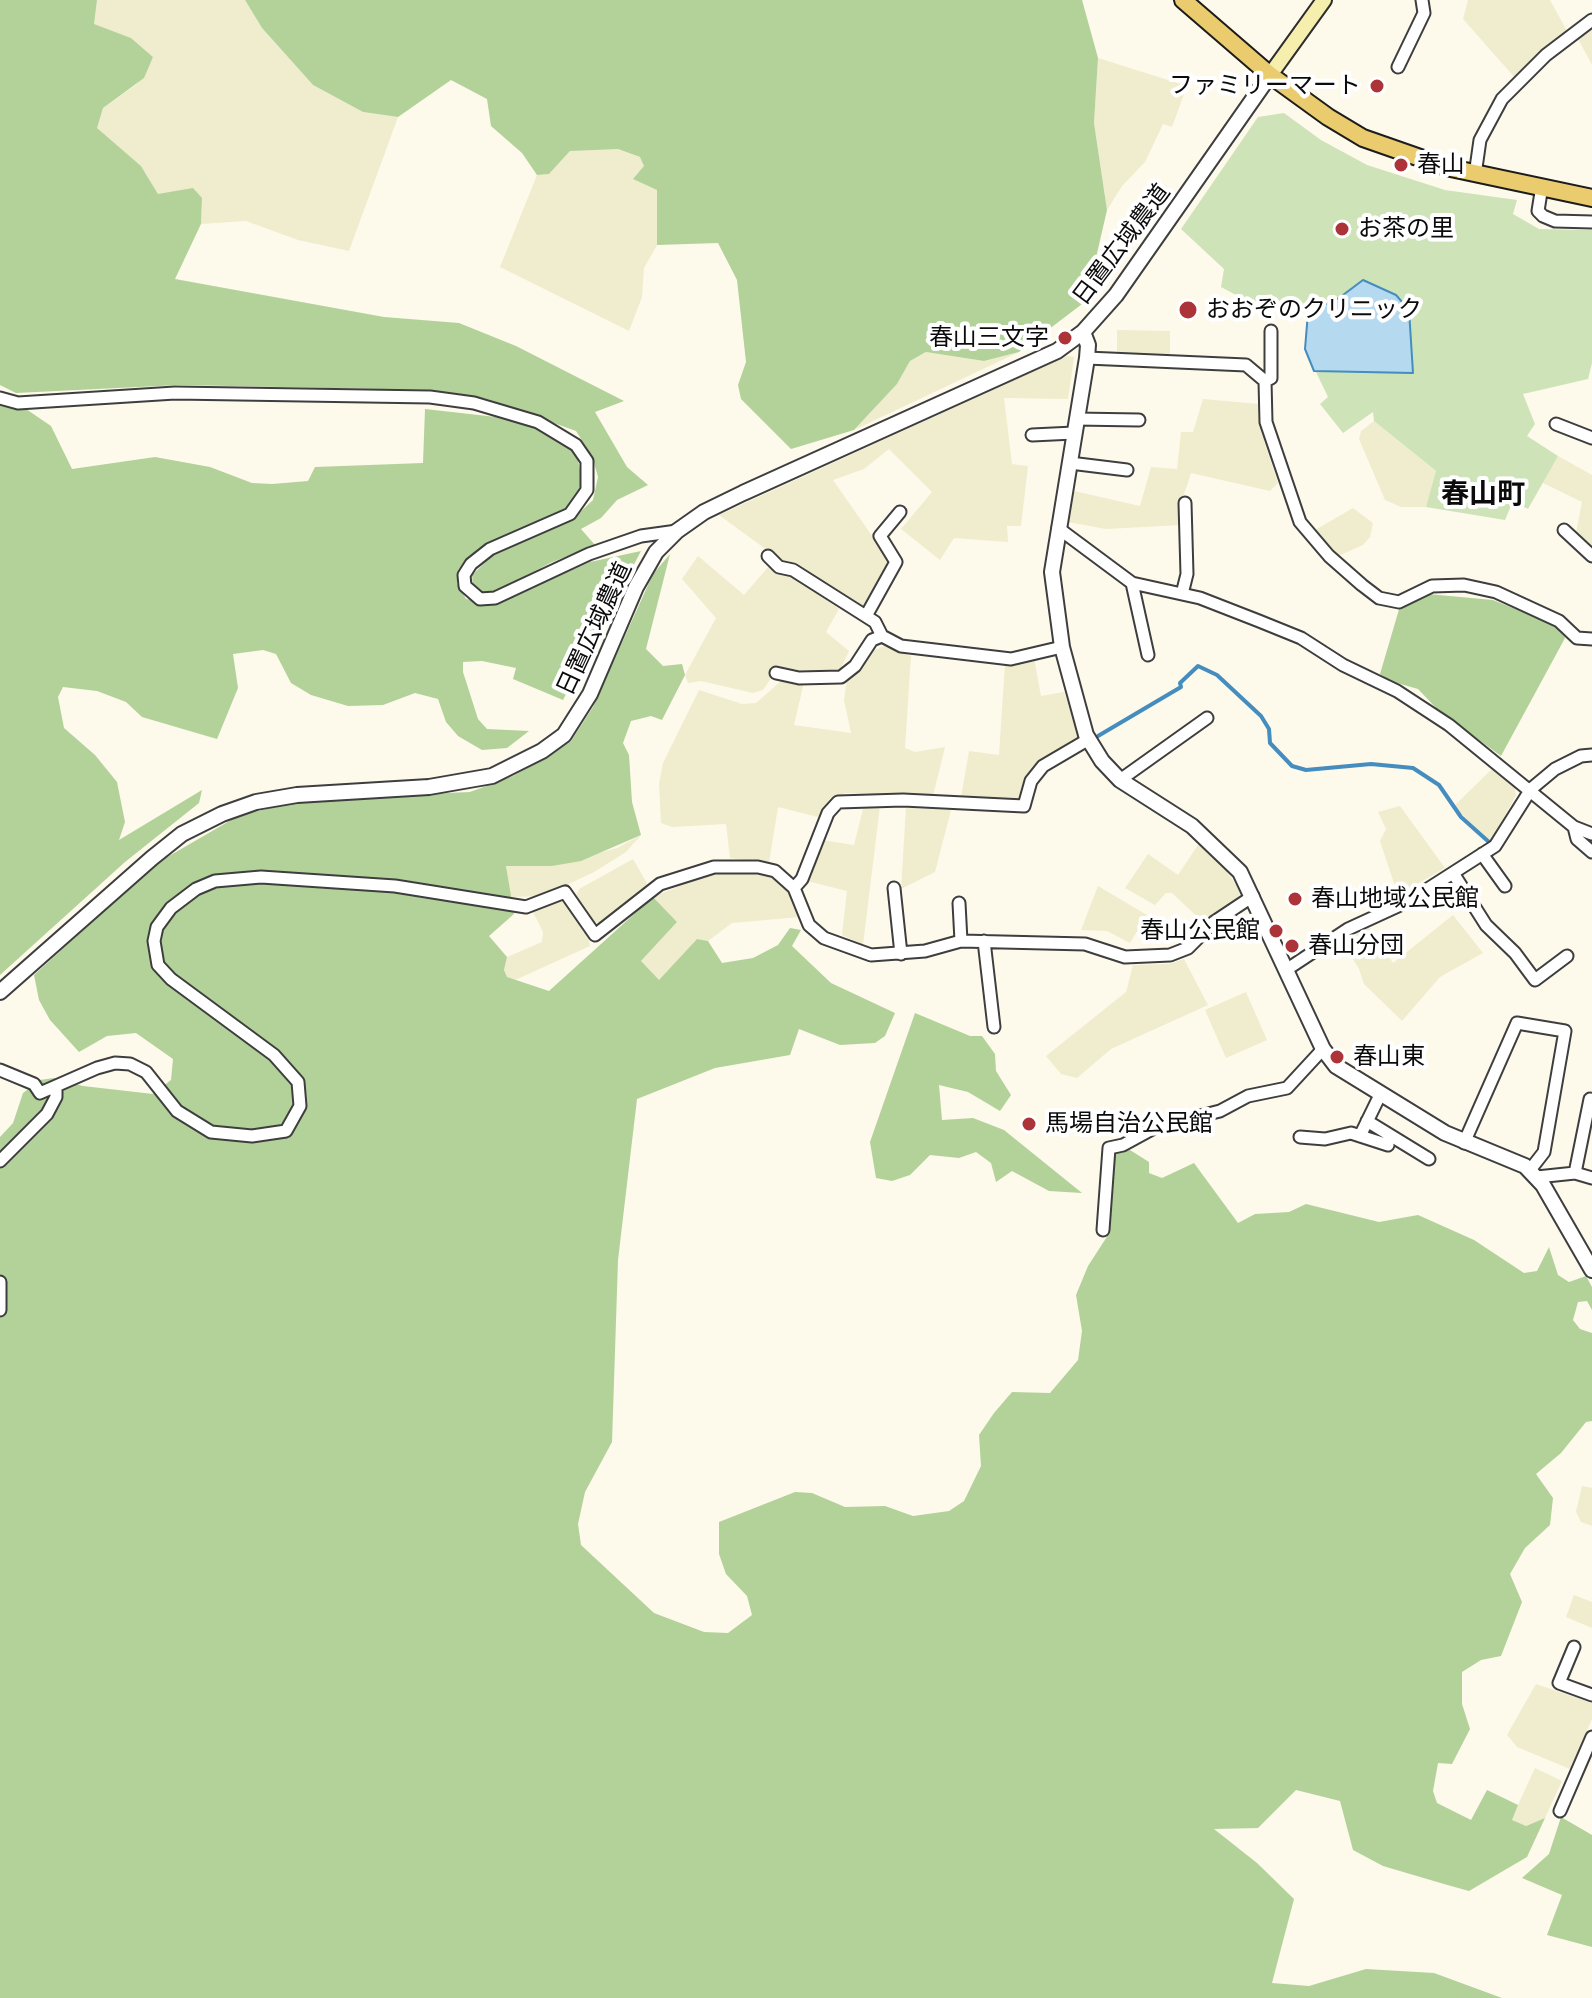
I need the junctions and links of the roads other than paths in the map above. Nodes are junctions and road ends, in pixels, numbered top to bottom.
1 (1183, 0) edge
2 (1324, 0) edge
3 (1422, 0) edge
4 (1592, 20) edge
5 (1398, 67) dead end
6 (1270, 75) junction
7 (1475, 175) junction
8 (1542, 186) junction
9 (1592, 198) edge
10 (1592, 222) edge
11 (1271, 331) dead end
12 (1083, 332) junction
13 (1087, 358) junction
14 (1265, 381) junction
15 (0, 398) edge
16 (1139, 420) dead end
17 (1556, 424) dead end
18 (1075, 426) junction
19 (1032, 435) dead end
20 (1592, 438) edge
21 (1070, 463) junction
22 (1127, 470) dead end
23 (1185, 503) dead end
24 (900, 512) dead end
25 (1058, 528) junction
26 (1564, 530) dead end
27 (677, 531) junction
28 (768, 556) dead end
29 (1592, 556) edge
30 (1132, 583) junction
31 (1182, 594) junction
32 (866, 616) junction
33 (882, 636) junction
34 (1592, 639) edge
35 (1062, 647) junction
36 (1148, 655) dead end
37 (776, 673) dead end
38 (1207, 718) dead end
39 (1089, 739) junction
40 (1592, 755) edge
41 (1120, 780) junction
42 (1531, 789) junction
43 (1574, 827) junction
44 (1592, 834) edge
45 (1592, 852) edge
46 (1482, 854) junction
47 (1453, 873) junction
48 (1505, 886) dead end
49 (794, 888) junction
50 (894, 888) dead end
51 (1253, 896) junction
52 (959, 903) dead end
53 (961, 941) junction
54 (984, 941) junction
55 (901, 954) junction
56 (1567, 956) dead end
57 (1286, 970) junction
58 (0, 992) edge
59 (994, 1027) dead end
60 (1323, 1049) junction
61 (0, 1070) edge
62 (56, 1087) junction
63 (1381, 1093) junction
64 (1590, 1099) edge
65 (1367, 1121) junction
66 (1360, 1136) junction
67 (1300, 1137) dead end
68 (1464, 1143) junction
69 (1388, 1145) dead end
70 (1429, 1159) dead end
71 (0, 1161) edge
72 (1575, 1173) junction
73 (1533, 1174) junction
74 (1592, 1178) edge
75 (1103, 1230) dead end
76 (1592, 1270) edge
77 (0, 1282) edge
78 (0, 1310) edge
79 (1574, 1647) dead end
80 (1592, 1695) edge
81 (1592, 1737) edge
82 (1560, 1811) dead end

1 - 6 main road
2 - 6 main road
3 - 5 street
4 - 7 street
6 - 7 main road
6 - 12 street, 日置広域農道
7 - 8 main road
8 - 9 main road
8 - 10 street
11 - 14 street
12 - 13 street
12 - 27 street, 日置広域農道
13 - 14 street
13 - 18 street
14 - 34 street
15 - 27 street
16 - 18 street
17 - 20 street
18 - 19 street
18 - 21 street
21 - 22 street
21 - 25 street
23 - 31 street
24 - 32 street
25 - 30 street
25 - 35 street
26 - 29 street
27 - 58 street, 日置広域農道
28 - 32 street
30 - 31 street
30 - 36 street
31 - 42 street
32 - 33 street
33 - 35 street
33 - 37 street
35 - 39 street
38 - 41 street
39 - 41 street
39 - 49 street
40 - 42 street
41 - 51 street
42 - 43 street
42 - 46 street
43 - 44 street
43 - 45 street
46 - 47 street
46 - 48 street
47 - 56 street
47 - 57 street
49 - 55 street
49 - 62 street
50 - 55 street
51 - 54 street
51 - 57 street
52 - 53 street
53 - 54 street
53 - 55 street
54 - 59 street
57 - 60 street
60 - 63 street
60 - 75 street
61 - 62 street
62 - 71 street
63 - 65 street
63 - 68 street
64 - 72 street
65 - 66 street
65 - 70 street
66 - 67 street
66 - 69 street
68 - 73 street
68 - 73 street
72 - 73 street
72 - 74 street
73 - 76 street
77 - 78 street
79 - 80 street
81 - 82 street

